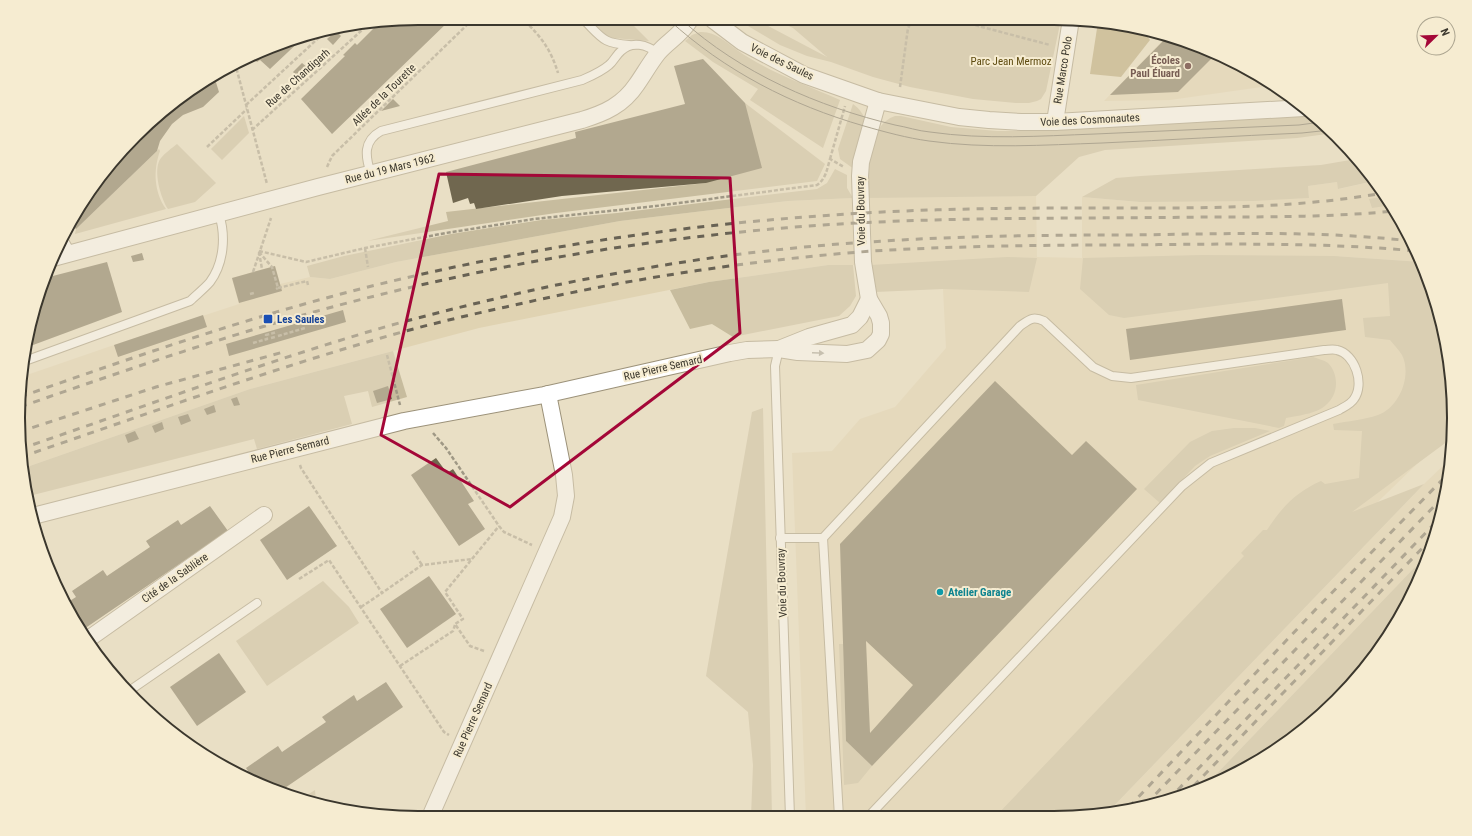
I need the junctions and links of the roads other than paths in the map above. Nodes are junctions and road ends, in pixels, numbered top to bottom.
1 (589, 25) edge
2 (687, 25) edge
3 (720, 25) edge
4 (1071, 26) edge
5 (630, 46) junction
6 (658, 53) junction
7 (878, 100) junction
8 (1296, 108) edge
9 (1055, 122) junction
10 (371, 174) junction
11 (219, 214) junction
12 (66, 245) edge
13 (70, 253) junction
14 (61, 256) edge
15 (869, 299) junction
16 (779, 349) junction
17 (29, 359) edge
18 (548, 394) junction
19 (37, 515) edge
20 (264, 515) dead end
21 (780, 538) junction
22 (822, 538) junction
23 (257, 603) dead end
24 (91, 636) edge
25 (133, 688) edge
26 (433, 811) edge
27 (790, 811) edge
28 (839, 811) edge
29 (874, 811) edge

1 - 5 lane
2 - 6 street, Rue du 19 Mars 1962
3 - 7 street, Voie des Saules
4 - 9 street, Rue Marco Polo
5 - 6 lane
5 - 10 lane
6 - 10 street, Rue du 19 Mars 1962
7 - 9 street, Voie des Cosmonautes
7 - 15 street, Voie du Bouvray
8 - 9 street, Voie des Cosmonautes
10 - 11 street, Rue du 19 Mars 1962
11 - 13 street, Rue du 19 Mars 1962
11 - 17 lane
12 - 13 lane
13 - 14 street, Rue du 19 Mars 1962
15 - 16 street
16 -> 15 street, Voie du Bouvray
16 - 18 street, Rue Pierre Semard
16 - 21 lane, Voie du Bouvray
18 - 19 street, Rue Pierre Semard
18 - 26 street, Rue Pierre Semard
20 - 24 street, Cité de la Sablière
21 - 22 lane
21 - 27 lane, Voie du Bouvray
22 - 28 lane
22 - 29 lane
23 - 25 lane

